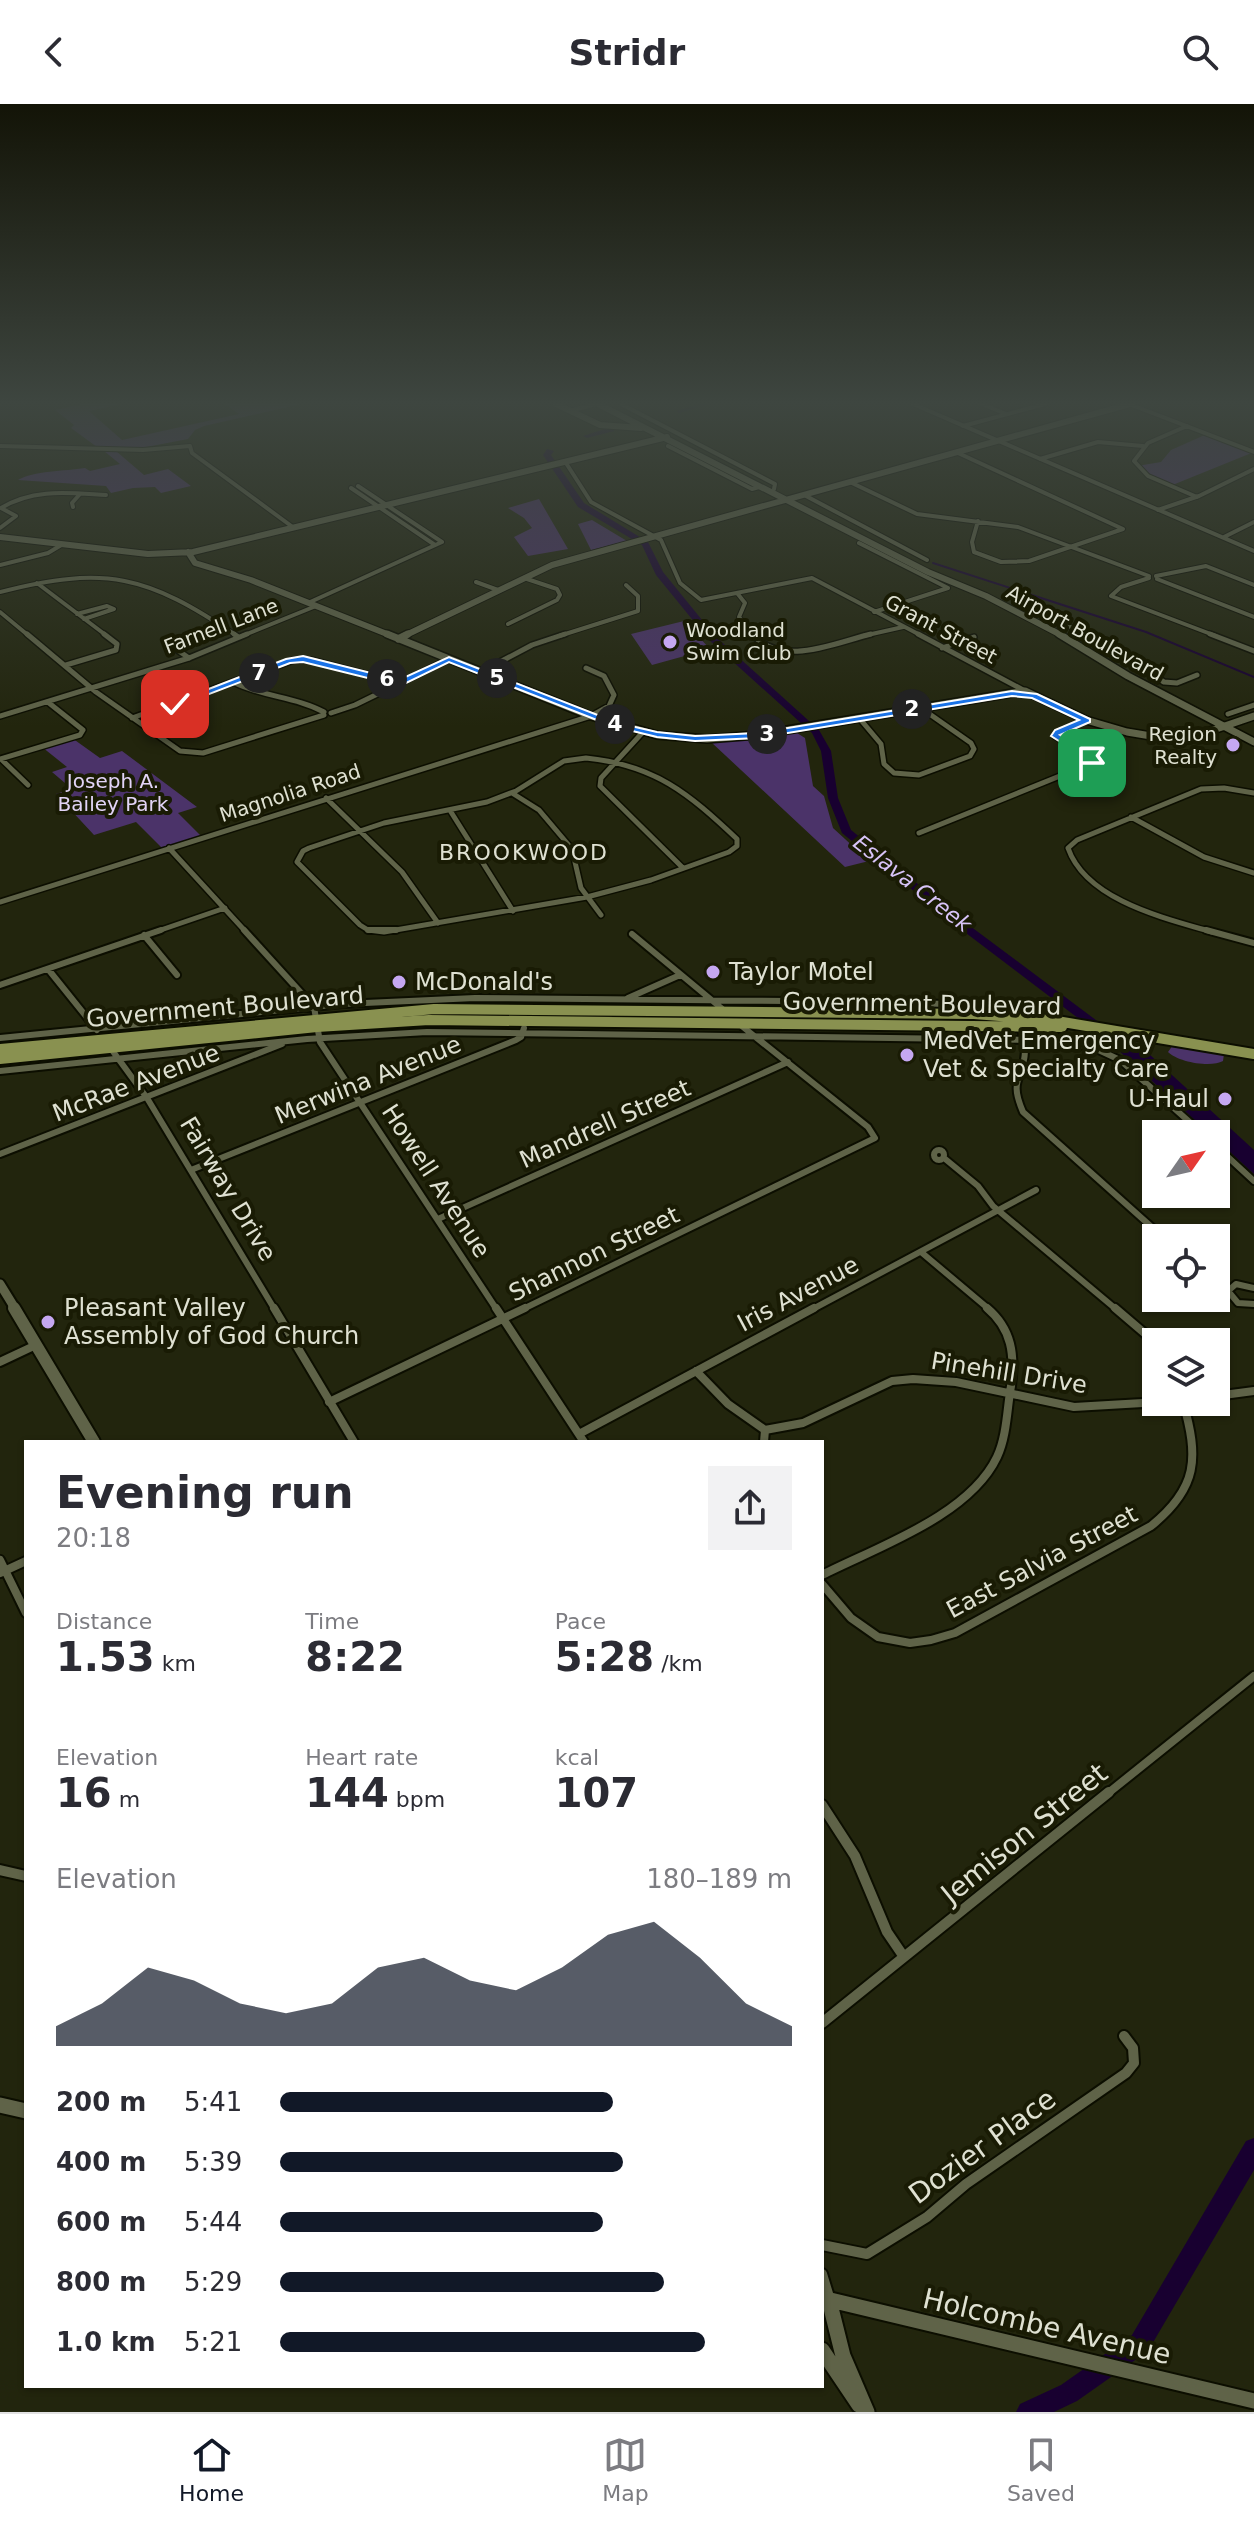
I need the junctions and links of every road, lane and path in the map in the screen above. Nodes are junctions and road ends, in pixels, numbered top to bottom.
1 (8, 512) edge
2 (272, 512) edge
3 (360, 512) edge
4 (390, 512) edge
5 (393, 512) edge
6 (609, 512) edge
7 (749, 512) edge
8 (816, 512) edge
9 (833, 512) edge
10 (912, 512) edge
11 (1087, 512) edge
12 (1162, 512) edge
13 (978, 521) junction
14 (1254, 522) edge
15 (0, 528) edge
16 (294, 528) junction
17 (420, 528) junction
18 (412, 530) junction
19 (0, 537) edge
20 (656, 537) junction
21 (1223, 537) junction
22 (859, 543) dead end
23 (63, 544) junction
24 (435, 545) junction
25 (1072, 547) junction
26 (203, 550) junction
27 (1254, 551) edge
28 (188, 552) junction
29 (168, 554) junction
30 (911, 557) junction
31 (927, 560) dead end
32 (192, 561) junction
33 (0, 565) edge
34 (1149, 577) junction
35 (524, 578) junction
36 (1156, 578) junction
37 (476, 582) dead end
38 (37, 583) junction
39 (626, 585) dead end
40 (1254, 585) edge
41 (498, 590) junction
42 (0, 592) edge
43 (737, 593) junction
44 (1016, 599) dead end
45 (312, 604) junction
46 (0, 612) edge
47 (874, 612) junction
48 (77, 614) junction
49 (1254, 617) edge
50 (84, 619) junction
51 (508, 624) dead end
52 (903, 627) junction
53 (238, 637) junction
54 (974, 637) dead end
55 (398, 639) junction
56 (173, 647) dead end
57 (942, 648) junction
58 (1254, 651) edge
59 (189, 658) junction
60 (1121, 658) junction
61 (449, 659) junction
62 (1112, 660) junction
63 (1102, 662) junction
64 (66, 665) junction
65 (586, 668) dead end
66 (481, 672) junction
67 (1197, 675) dead end
68 (235, 683) junction
69 (400, 683) junction
70 (94, 689) junction
71 (1025, 691) junction
72 (1012, 693) junction
73 (1034, 696) junction
74 (49, 703) junction
75 (1254, 705) edge
76 (921, 708) junction
77 (326, 713) junction
78 (1254, 714) edge
79 (0, 716) edge
80 (591, 716) junction
81 (132, 718) junction
82 (860, 719) junction
83 (1086, 720) junction
84 (1226, 722) junction
85 (643, 732) junction
86 (1254, 739) edge
87 (0, 759) edge
88 (616, 762) junction
89 (28, 785) dead end
90 (512, 793) junction
91 (1254, 793) edge
92 (326, 798) junction
93 (451, 812) junction
94 (1131, 817) junction
95 (360, 831) junction
96 (919, 833) dead end
97 (169, 848) junction
98 (683, 868) junction
99 (1254, 873) edge
100 (587, 897) junction
101 (0, 902) edge
102 (225, 908) junction
103 (513, 911) junction
104 (601, 915) dead end
105 (438, 923) junction
106 (632, 934) dead end
107 (144, 935) junction
108 (1254, 943) edge
109 (48, 969) junction
110 (177, 975) dead end
111 (680, 975) junction
112 (0, 985) edge
113 (627, 999) junction
114 (711, 1000) junction
115 (314, 1007) junction
116 (726, 1012) junction
117 (524, 1015) junction
118 (737, 1022) junction
119 (1018, 1022) junction
120 (95, 1028) junction
121 (318, 1028) junction
122 (753, 1034) junction
123 (0, 1038) edge
124 (1023, 1039) junction
125 (107, 1043) junction
126 (283, 1043) junction
127 (0, 1049) edge
128 (1254, 1054) edge
129 (0, 1059) edge
130 (119, 1059) junction
131 (788, 1062) junction
132 (0, 1071) edge
133 (147, 1098) junction
134 (361, 1102) junction
135 (1188, 1120) edge
136 (0, 1154) edge
137 (944, 1158) dead end
138 (1230, 1159) edge
139 (191, 1170) junction
140 (1254, 1181) edge
141 (1036, 1190) dead end
142 (998, 1210) junction
143 (438, 1219) junction
144 (1148, 1224) edge
145 (921, 1252) junction
146 (0, 1284) edge
147 (1230, 1287) edge
148 (1254, 1288) edge
149 (1230, 1295) edge
150 (1254, 1304) edge
151 (504, 1320) junction
152 (1142, 1331) edge
153 (36, 1345) junction
154 (0, 1362) edge
155 (696, 1371) junction
156 (1254, 1391) edge
157 (1230, 1394) edge
158 (1009, 1395) junction
159 (329, 1402) junction
160 (1142, 1404) edge
161 (1186, 1416) edge
162 (765, 1430) junction
163 (579, 1434) junction
164 (93, 1440) edge
165 (353, 1440) edge
166 (583, 1440) edge
167 (764, 1440) edge
168 (0, 1560) edge
169 (24, 1562) edge
170 (3, 1572) edge
171 (824, 1574) edge
172 (824, 1586) edge
173 (24, 1609) edge
174 (1254, 1676) edge
175 (824, 1808) edge
176 (0, 1870) edge
177 (24, 1876) edge
178 (904, 1957) junction
179 (824, 2021) edge
180 (1124, 2036) dead end
181 (0, 2105) edge
182 (24, 2111) edge
183 (824, 2245) edge
184 (826, 2299) edge
185 (824, 2353) edge
186 (1254, 2401) edge
187 (865, 2412) edge

1 - 15 street
2 - 16 street
3 - 16 street
4 - 18 street
5 - 17 street
6 - 20 street
7 - 20 street
8 - 30 street, Airport Boulevard
9 - 30 street
10 - 13 street
11 - 25 street
12 - 21 street
13 - 25 street
13 - 25 street
14 - 21 street
16 - 26 street
17 - 18 street
17 - 24 street, Farnell Lane
18 - 24 street
19 - 23 street
20 - 35 street
20 - 43 street, Grant Street
21 - 27 street
22 - 47 street
23 - 29 street
23 - 33 street
24 - 45 street, Farnell Lane
25 - 34 street
26 - 28 street
26 - 32 street
28 - 29 street
28 - 32 street
29 - 32 street
30 - 31 street
30 - 62 street, Airport Boulevard
30 - 63 street, Airport Boulevard
32 - 45 street
34 - 36 street
34 - 58 street
35 - 41 street
35 - 51 street
36 - 40 street
36 - 49 street
37 - 41 street
38 - 42 street
38 - 48 street
38 - 53 street
39 - 66 street
41 - 55 street
43 - 47 street, Grant Street
43 - 52 street
44 - 60 street
45 - 53 street, Farnell Lane
45 - 55 street
46 - 64 street
47 - 52 street, Grant Street
48 - 50 street
48 - 50 street
50 - 64 street
52 - 57 street, Grant Street
53 - 59 street, Farnell Lane
54 - 57 street
55 - 61 street
56 - 59 street
57 - 71 street, Grant Street
59 - 70 street, Farnell Lane
60 - 62 street
60 - 67 street
61 - 66 street
61 - 69 street
62 - 63 street
62 - 84 street, Airport Boulevard
63 - 84 street, Airport Boulevard
64 - 70 street
65 - 80 street
66 - 80 street
68 - 69 street
68 - 77 street
68 - 81 street
69 - 77 street
70 - 74 street, Farnell Lane
70 - 81 street
71 - 72 street
71 - 73 street, Grant Street
72 - 73 street
72 - 76 street
73 - 83 street, Grant Street
74 - 79 street, Farnell Lane
74 - 87 street
75 - 84 street
76 - 82 street
76 - 82 street
77 - 81 street
78 - 84 street, Grant Street
80 - 85 street
80 - 92 street, Magnolia Road
82 - 85 street
83 - 84 street, Grant Street
83 - 96 street
84 - 86 street, Airport Boulevard
85 - 88 street
87 - 89 street
88 - 90 street
88 - 98 street
88 - 98 street
90 - 93 street
90 - 100 street
91 - 94 street
92 - 95 street
92 - 97 street, Magnolia Road
93 - 95 street
93 - 103 street
94 - 99 street
94 - 108 street
95 - 105 street
95 - 105 street
97 - 101 street, Magnolia Road
97 - 102 street
98 - 100 street
100 - 103 street
100 - 104 street
102 - 107 street
102 - 115 street
103 - 105 street
106 - 111 street
107 - 109 street
107 - 110 street
109 - 112 street
109 - 120 street, Fairway Drive
111 - 113 street
111 - 114 street
113 - 114 street
113 - 117 street
114 - 116 street
114 - 119 street
115 - 117 street, Government Boulevard
115 - 120 street, Government Boulevard
115 - 121 street
116 - 117 main road, Government Boulevard
116 - 118 street
116 - 119 main road, Government Boulevard
117 - 118 main road, Government Boulevard
117 - 121 main road, Government Boulevard
117 - 122 street
117 - 134 street, Merwina Avenue
118 - 119 main road, Government Boulevard
118 - 122 street
119 - 124 street
119 - 128 main road, Government Boulevard
120 - 123 street, Government Boulevard
120 - 125 street, Fairway Drive
121 - 125 main road, Government Boulevard
121 - 126 street
121 - 134 street, Howell Avenue
122 - 124 street
122 - 131 street
124 - 135 street
124 - 144 street
125 - 127 main road, Government Boulevard
125 - 129 main road, Government Boulevard
125 - 130 street, Fairway Drive
126 - 130 street
126 - 133 street, McRae Avenue
130 - 132 street
130 - 133 street, Fairway Drive
131 - 143 street, Mandrell Street
131 - 151 street, Shannon Street
133 - 136 street, McRae Avenue
133 - 139 street, Fairway Drive
134 - 139 street, Merwina Avenue
134 - 143 street, Howell Avenue
137 - 142 street
138 - 140 street
139 - 159 street, Fairway Drive
141 - 142 street, Iris Avenue
142 - 145 street, Iris Avenue
142 - 152 street
143 - 151 street, Howell Avenue
145 - 155 street, Iris Avenue
145 - 158 street
146 - 153 street
147 - 148 street
149 - 150 street
151 - 159 street, Shannon Street
151 - 163 street, Howell Avenue
153 - 154 street
153 - 164 street
155 - 162 street
155 - 163 street, Iris Avenue
156 - 157 street
158 - 160 street, Pinehill Drive
158 - 162 street, Pinehill Drive
158 - 171 street
159 - 165 street, Fairway Drive
161 - 172 street, East Salvia Street
162 - 167 street
163 - 166 street, Howell Avenue
168 - 170 street
169 - 170 street
170 - 173 street
174 - 178 street, Jemison Street
175 - 178 street
176 - 177 street
178 - 179 street, Jemison Street
180 - 183 street, Dozier Place
181 - 182 street
184 - 186 street, Holcombe Avenue
184 - 187 street
185 - 187 street

